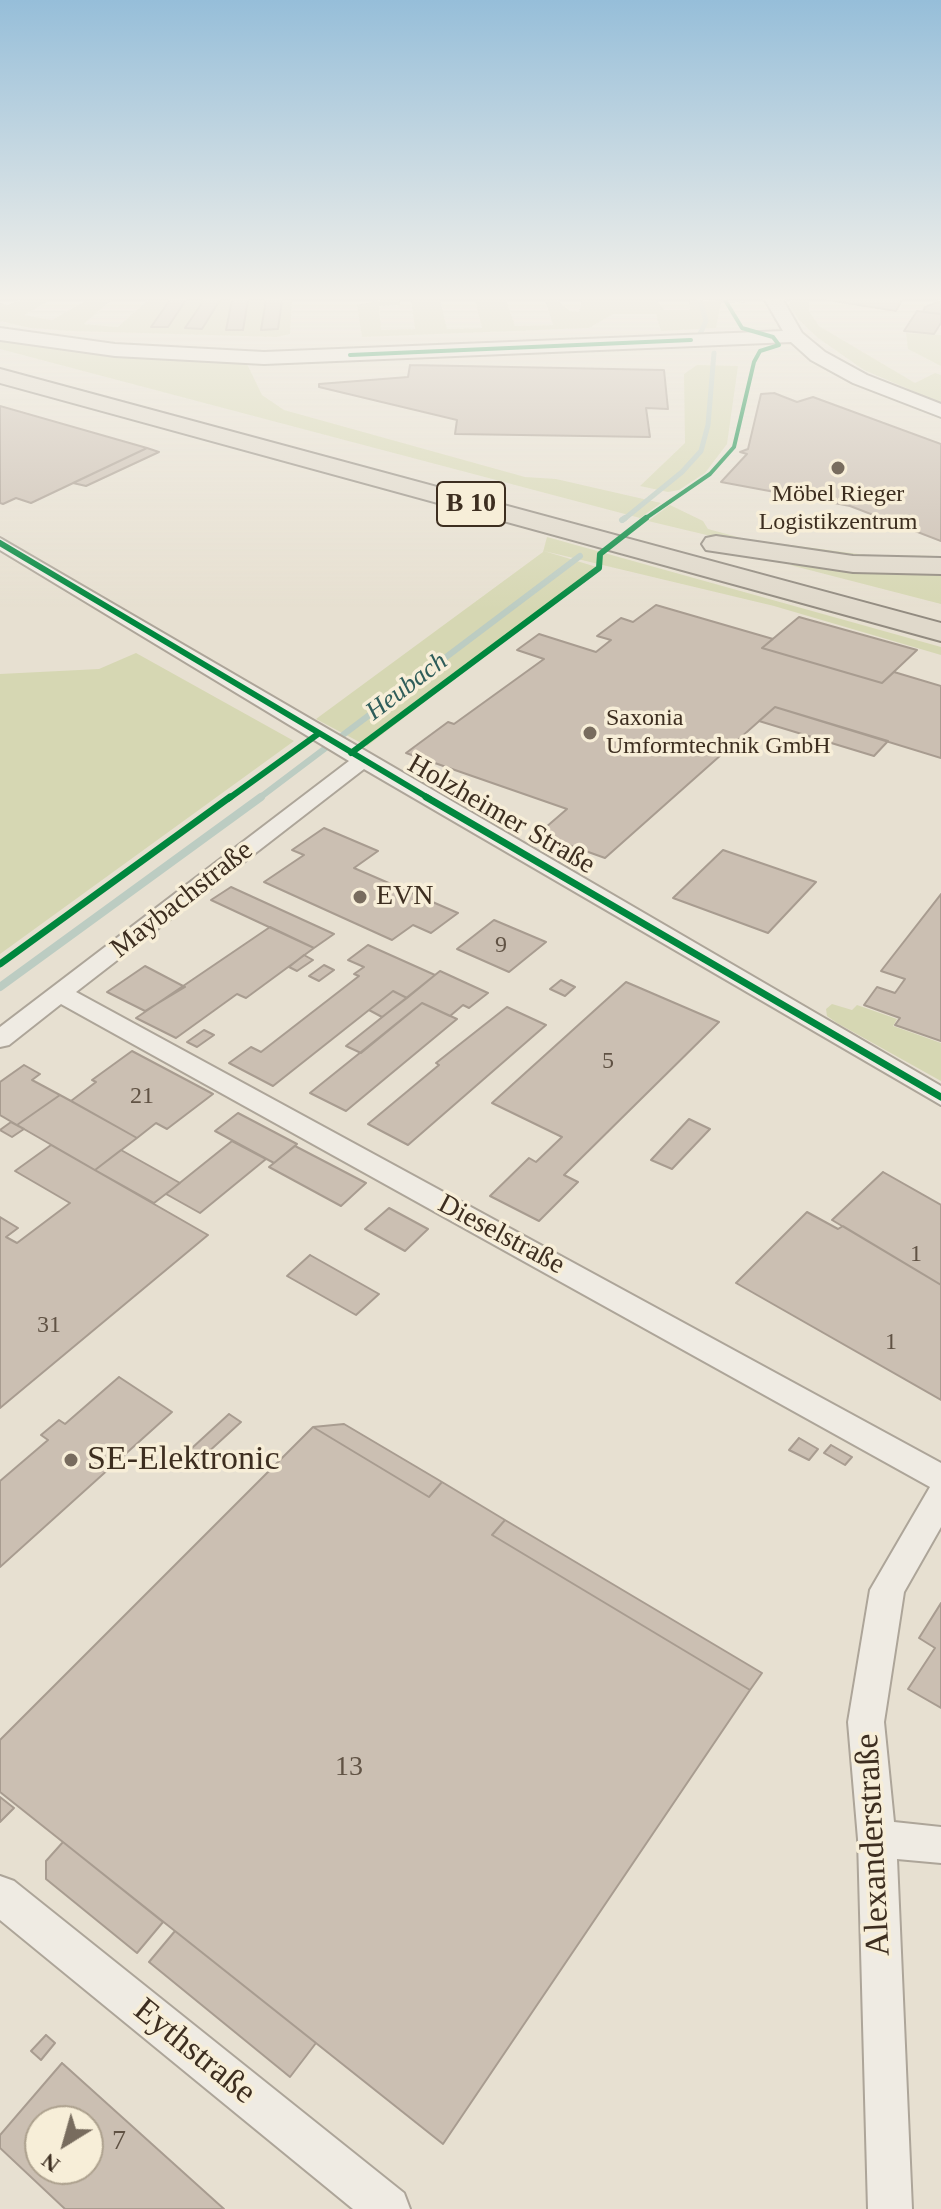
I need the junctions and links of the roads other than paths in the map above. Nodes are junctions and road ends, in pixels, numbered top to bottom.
1 (100, 403) edge
2 (156, 403) edge
3 (921, 403) edge
4 (941, 411) edge
5 (0, 543) edge
6 (675, 543) junction
7 (941, 566) edge
8 (941, 613) edge
9 (941, 632) edge
10 (357, 757) junction
11 (61, 994) junction
12 (0, 1039) edge
13 (941, 1097) edge
14 (941, 1478) edge
15 (941, 1497) edge
16 (877, 1839) junction
17 (941, 1845) edge
18 (0, 1895) edge
19 (388, 2209) edge
20 (890, 2209) edge

1 - 9 highway, B 10
2 - 6 highway, B 10
3 - 4 main road
5 - 10 street, Holzheimer Straße
6 - 7 highway, B 10
6 - 8 highway, B 10
10 - 11 street, Maybachstraße
10 - 13 street, Holzheimer Straße
11 - 12 street, Maybachstraße
11 - 14 street, Dieselstraße
15 - 16 street, Alexanderstraße
16 - 17 street
16 - 20 street, Alexanderstraße
18 - 19 street, Eythstraße

